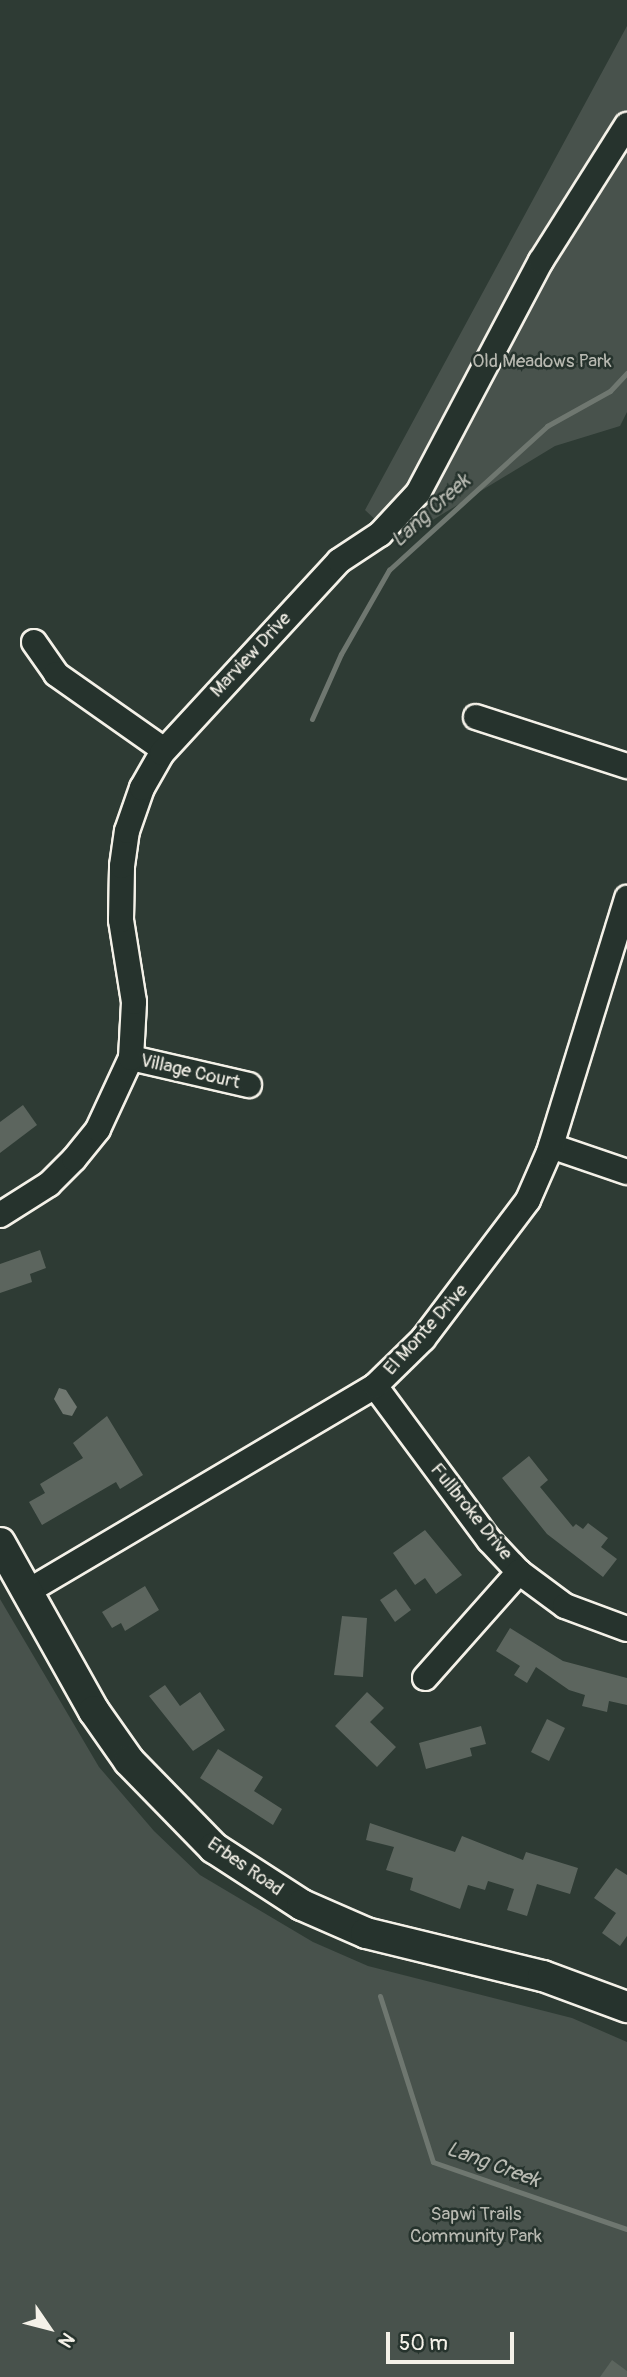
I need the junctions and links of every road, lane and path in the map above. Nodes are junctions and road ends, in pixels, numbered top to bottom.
1 (627, 125) edge
2 (34, 642) dead end
3 (477, 717) dead end
4 (164, 750) junction
5 (627, 766) edge
6 (627, 898) edge
7 (131, 1058) junction
8 (249, 1085) dead end
9 (551, 1146) junction
10 (627, 1172) edge
11 (0, 1215) edge
12 (375, 1386) junction
13 (0, 1543) edge
14 (519, 1572) junction
15 (25, 1593) junction
16 (627, 1629) edge
17 (425, 1678) dead end
18 (627, 2007) edge

1 - 4 street, Marview Drive
2 - 4 street
3 - 5 street
4 - 7 street, Marview Drive
6 - 9 street, El Monte Drive
7 - 8 street, Village Court
7 - 11 street, Marview Drive
9 - 10 street
9 - 12 street, El Monte Drive
12 - 14 street, Fullbroke Drive
12 - 15 street, El Monte Drive
13 - 15 main road, Erbes Road
14 - 16 street, Fullbroke Drive
14 - 17 street
15 - 18 main road, Erbes Road

